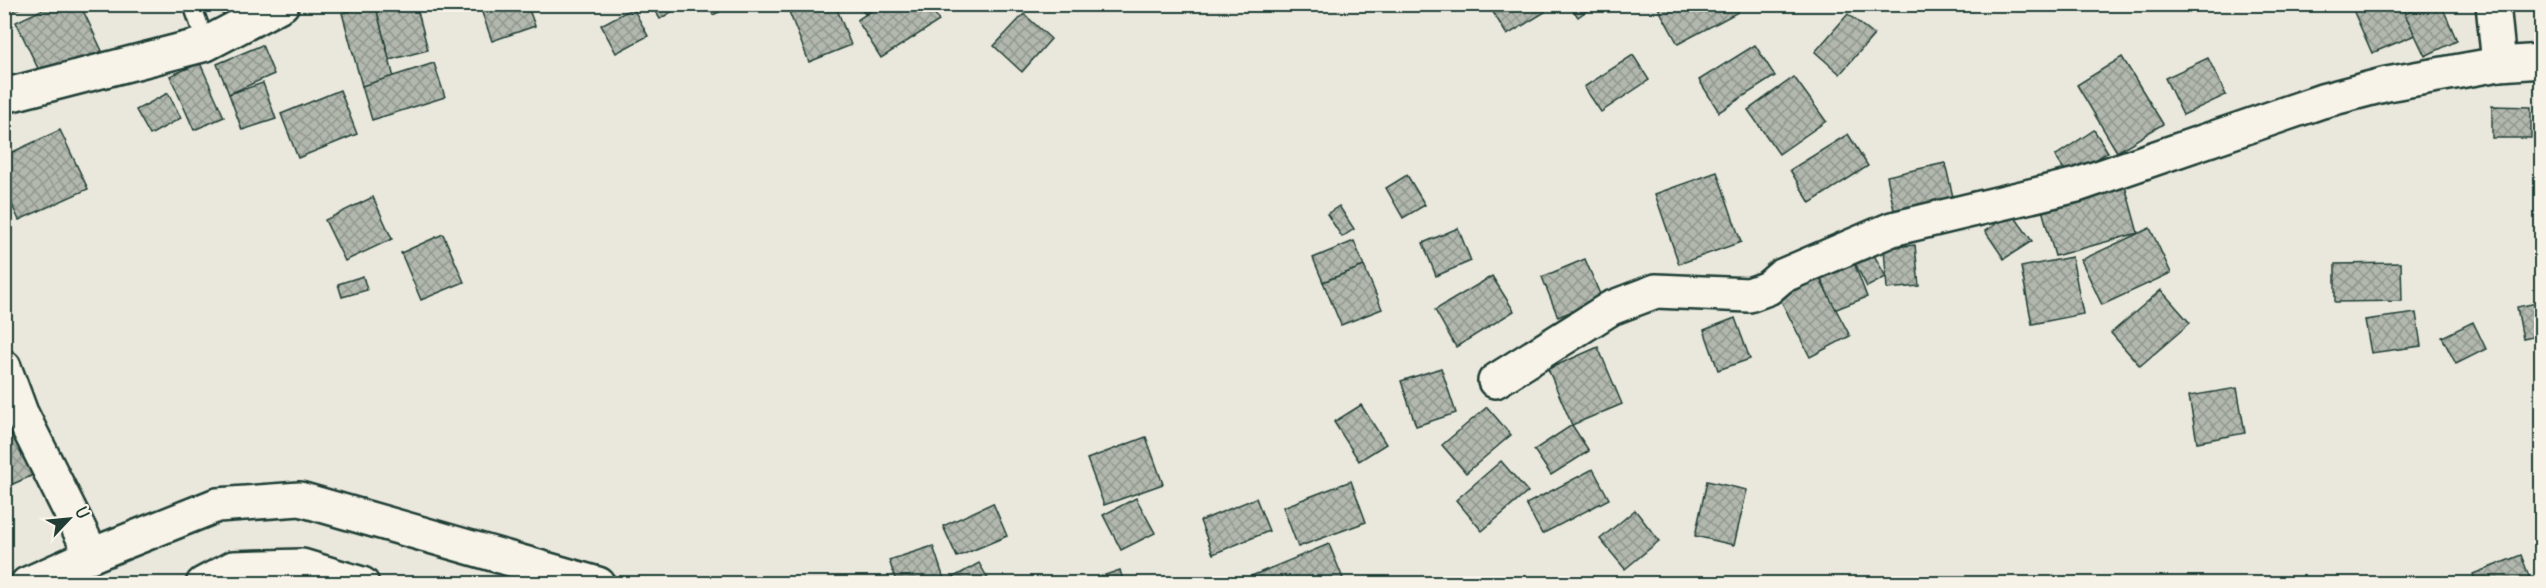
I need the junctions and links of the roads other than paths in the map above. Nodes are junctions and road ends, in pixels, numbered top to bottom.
1 (192, 4) edge
2 (282, 4) edge
3 (2493, 4) edge
4 (206, 44) junction
5 (2541, 60) edge
6 (2499, 64) junction
7 (4, 96) edge
8 (4, 367) edge
9 (1495, 381) dead end
10 (92, 555) junction
11 (27, 584) edge
12 (203, 584) edge
13 (362, 584) edge
14 (598, 584) edge

1 - 4 lane
2 - 4 street
3 - 6 street
4 - 7 street
5 - 6 street
6 - 9 street
8 - 10 street
10 - 11 street
10 - 14 street
12 - 13 street

